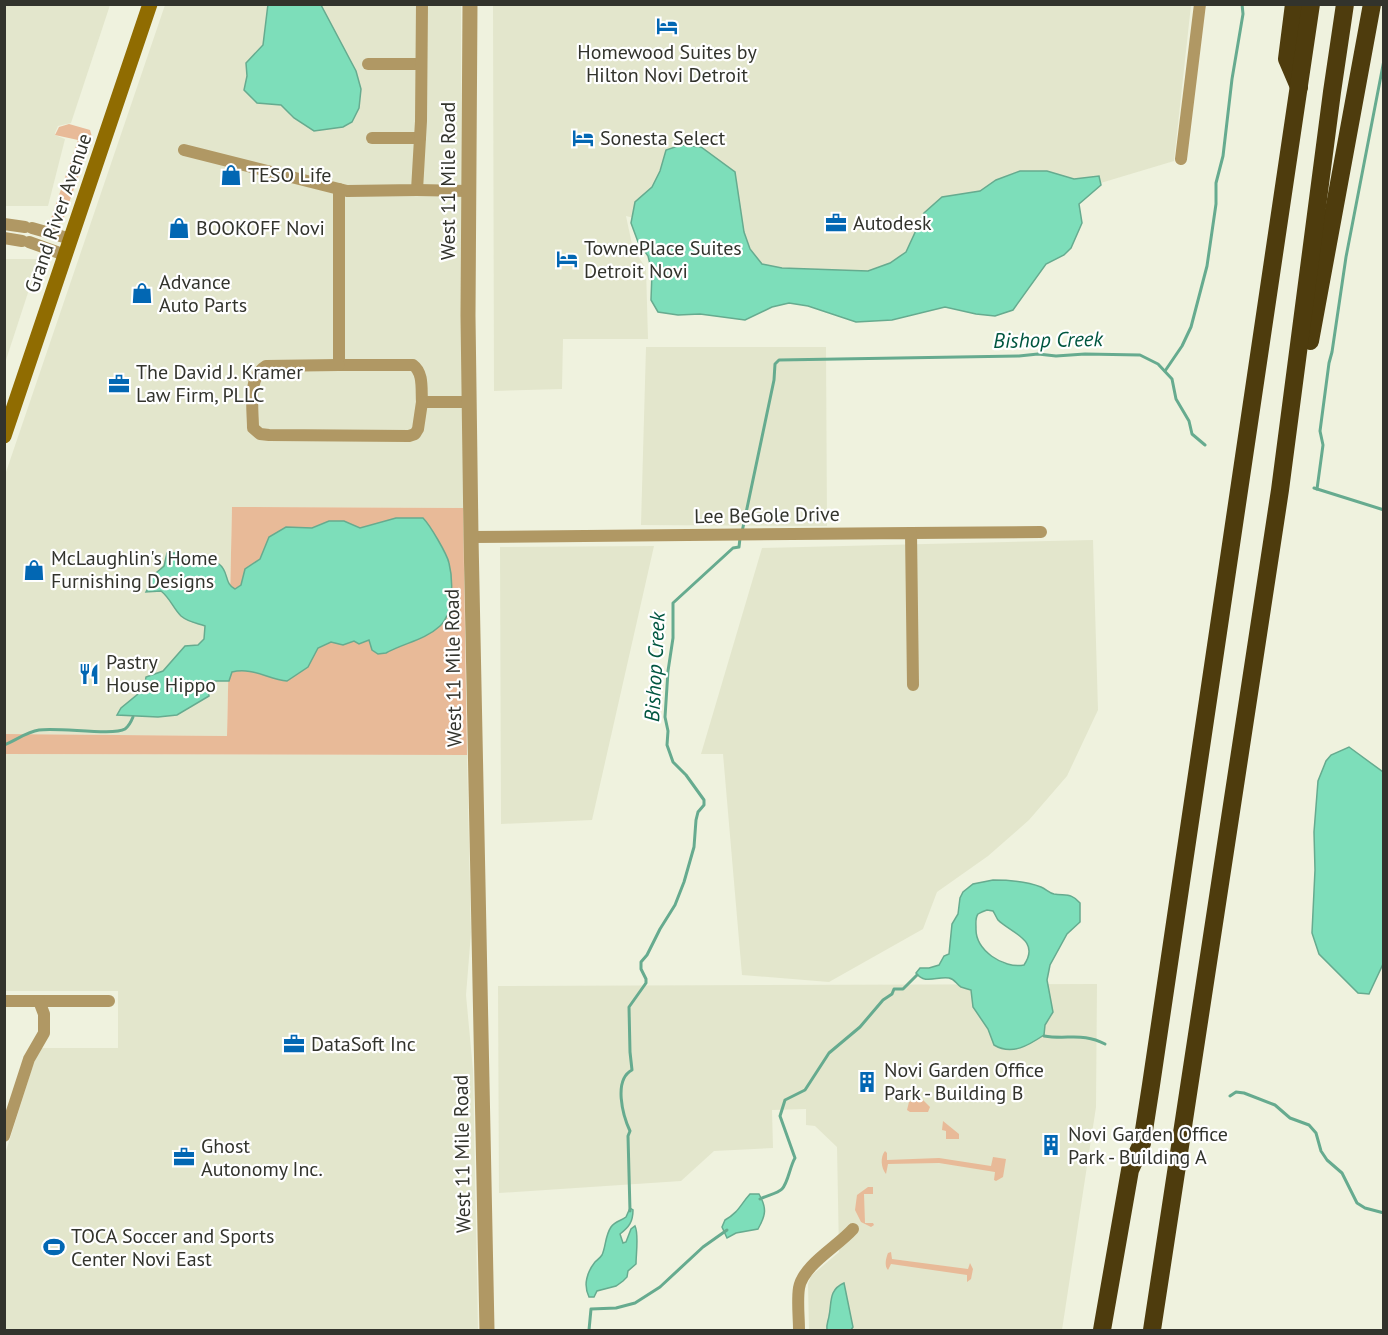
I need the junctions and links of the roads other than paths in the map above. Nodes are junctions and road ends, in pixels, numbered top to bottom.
1 (150, 4) edge
2 (422, 4) edge
3 (470, 4) edge
4 (1200, 4) edge
5 (1294, 4) edge
6 (1311, 4) edge
7 (1345, 4) edge
8 (1371, 4) edge
9 (369, 64) dead end
10 (420, 64) junction
11 (1299, 87) junction
12 (372, 138) dead end
13 (420, 138) junction
14 (184, 150) dead end
15 (1181, 159) dead end
16 (339, 189) junction
17 (417, 190) junction
18 (468, 191) junction
19 (4, 224) edge
20 (4, 238) edge
21 (71, 239) junction
22 (66, 255) junction
23 (339, 365) junction
24 (422, 402) junction
25 (469, 402) junction
26 (4, 436) edge
27 (1280, 489) junction
28 (1041, 532) dead end
29 (911, 533) junction
30 (471, 537) junction
31 (913, 685) dead end
32 (4, 1001) edge
33 (39, 1001) junction
34 (109, 1001) dead end
35 (4, 1136) edge
36 (1142, 1143) junction
37 (853, 1229) dead end
38 (487, 1330) edge
39 (799, 1330) edge
40 (1102, 1330) edge
41 (1114, 1330) edge
42 (1152, 1330) edge

1 - 21 main road, Grand River Avenue
2 - 10 street
3 - 18 street, West 11 Mile Road
4 - 15 street
5 - 11 highway
6 - 11 highway
7 - 27 highway
8 - 27 highway
9 - 10 street
10 - 13 street
11 - 36 highway
12 - 13 street
13 - 17 street
14 - 16 street
16 - 17 street
16 - 23 street
17 - 18 street
18 - 25 street, West 11 Mile Road
19 - 21 street
20 - 22 street
21 - 22 main road, Grand River Avenue
22 - 26 main road, Grand River Avenue
23 - 24 street
23 - 24 street
24 - 25 street
25 - 30 street, West 11 Mile Road
27 - 42 highway
28 - 29 street, Lee BeGole Drive
29 - 30 street, Lee BeGole Drive
29 - 31 street
30 - 38 street, West 11 Mile Road
32 - 33 street
33 - 34 street
33 - 35 street
36 - 40 highway
36 - 41 highway
37 - 39 street

